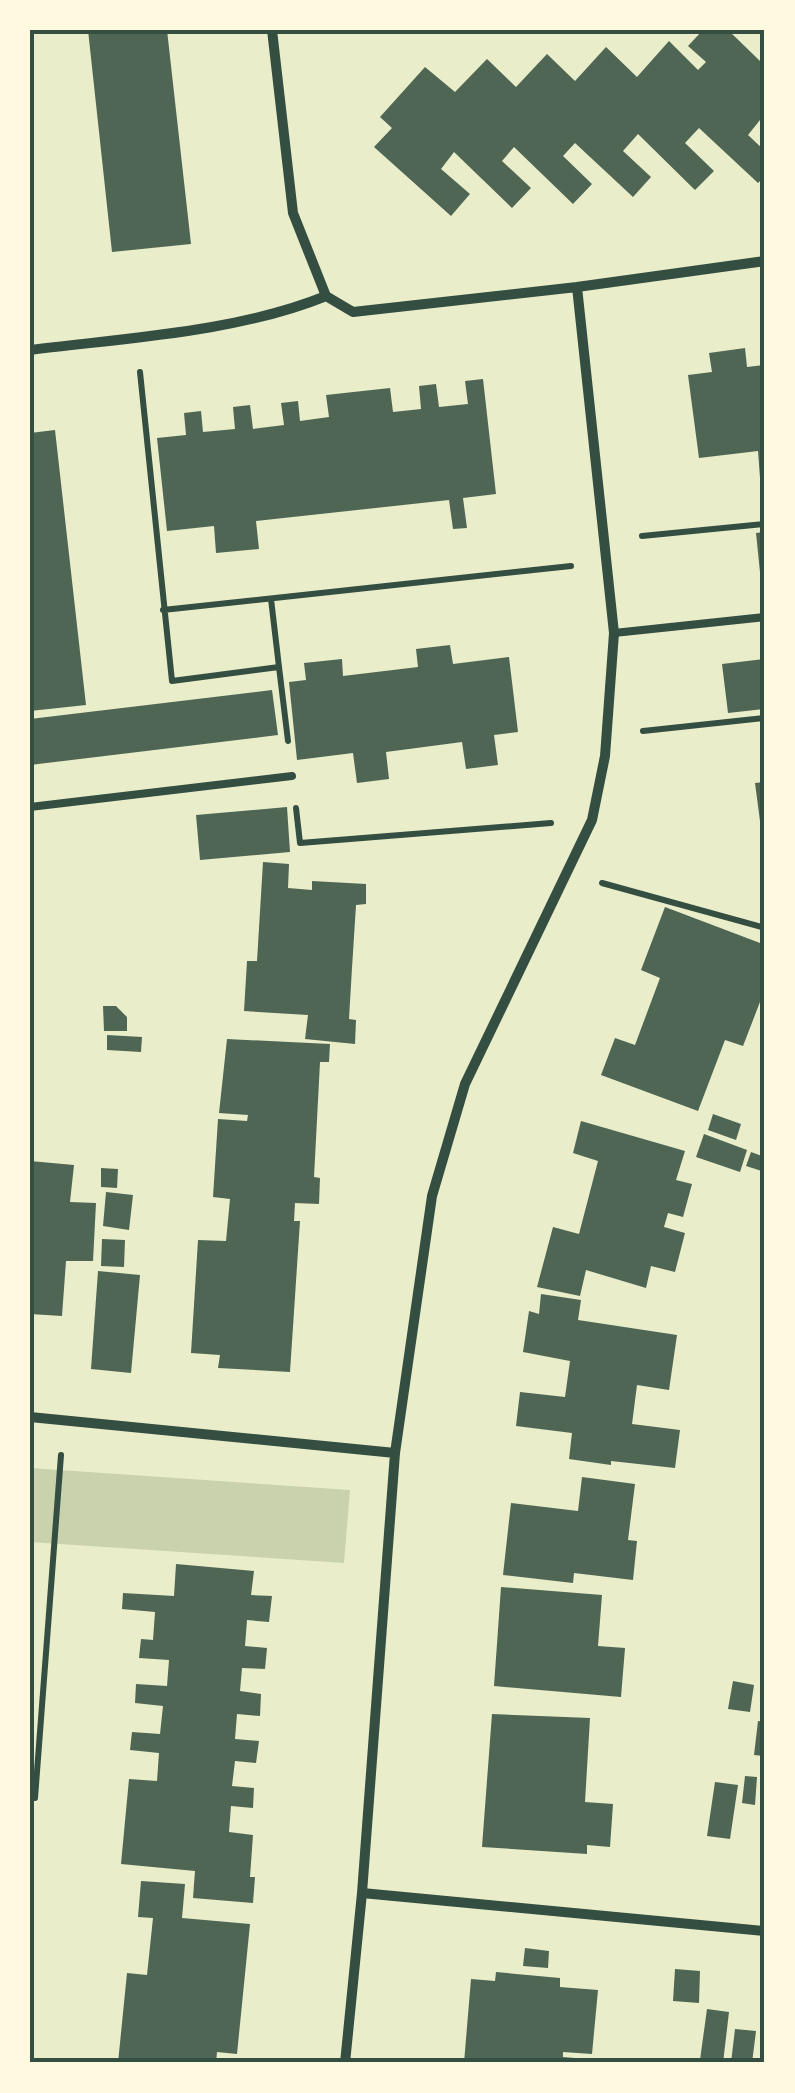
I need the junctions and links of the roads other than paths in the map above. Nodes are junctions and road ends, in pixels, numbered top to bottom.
1 (272, 30) edge
2 (765, 261) edge
3 (576, 287) junction
4 (326, 296) junction
5 (30, 350) edge
6 (765, 617) edge
7 (614, 633) junction
8 (292, 776) road end
9 (30, 807) edge
10 (30, 1418) edge
11 (395, 1452) junction
12 (362, 1893) junction
13 (765, 1931) edge
14 (344, 2063) edge

1 - 4 street
2 - 3 street
3 - 4 street
3 - 7 street
4 - 5 street
6 - 7 lane
7 - 11 street
8 - 9 lane
10 - 11 street
11 - 12 street
12 - 13 street
12 - 14 street

